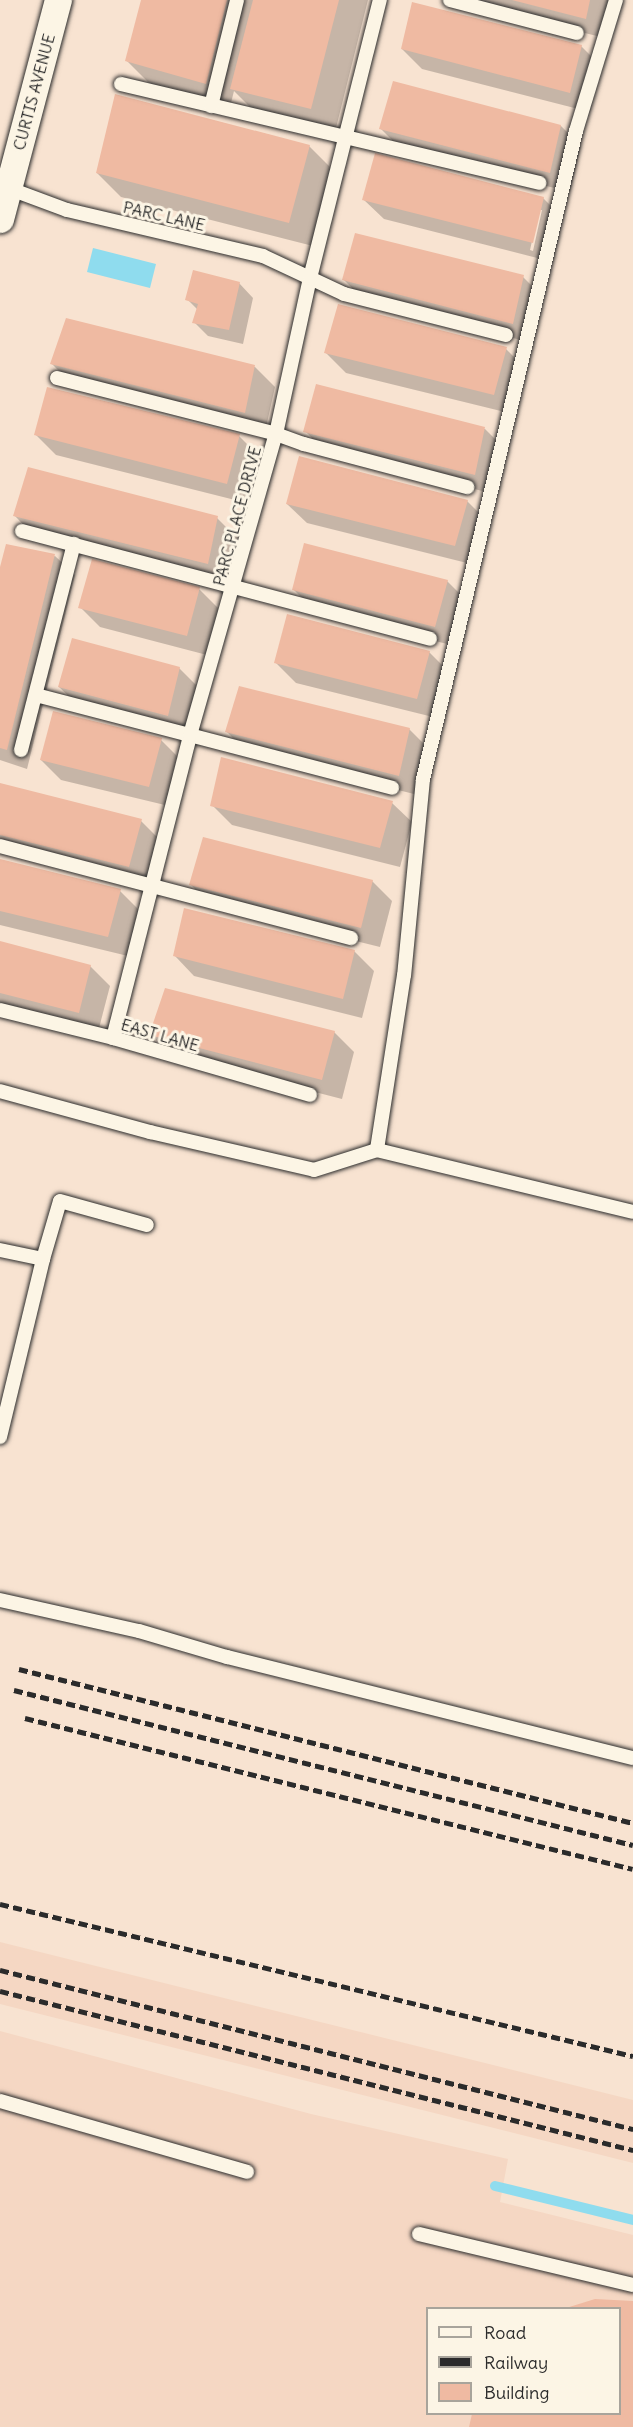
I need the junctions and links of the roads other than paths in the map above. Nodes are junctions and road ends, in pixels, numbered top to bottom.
1 (58, 0) edge
2 (237, 0) edge
3 (380, 0) edge
4 (450, 0) edge
5 (616, 0) edge
6 (577, 33) dead end
7 (121, 84) dead end
8 (211, 106) junction
9 (344, 136) junction
10 (539, 183) dead end
11 (5, 186) edge
12 (0, 219) edge
13 (310, 278) junction
14 (506, 335) dead end
15 (57, 378) dead end
16 (276, 434) junction
17 (467, 487) dead end
18 (22, 531) dead end
19 (74, 544) junction
20 (234, 588) junction
21 (430, 639) dead end
22 (36, 695) junction
23 (190, 735) junction
24 (21, 750) dead end
25 (392, 788) dead end
26 (0, 846) edge
27 (152, 885) junction
28 (351, 938) dead end
29 (0, 1010) edge
30 (113, 1038) junction
31 (0, 1091) edge
32 (310, 1095) dead end
33 (377, 1150) junction
34 (633, 1212) edge
35 (147, 1225) dead end
36 (0, 1250) edge
37 (43, 1258) junction
38 (0, 1437) edge
39 (0, 1600) edge
40 (633, 1758) edge
41 (0, 2101) edge
42 (247, 2172) dead end
43 (419, 2234) dead end
44 (633, 2285) edge

1 - 11 street, CURTIS AVENUE
2 - 8 lane
3 - 9 lane, PARC PLACE DRIVE
4 - 6 lane
5 - 33 lane
7 - 8 lane
8 - 9 lane
9 - 10 lane
9 - 13 lane, PARC PLACE DRIVE
11 - 12 street, CURTIS AVENUE
11 - 13 lane, PARC LANE
13 - 14 lane, PARC LANE
13 - 16 lane, PARC PLACE DRIVE
15 - 16 lane
16 - 17 lane
16 - 20 lane, PARC PLACE DRIVE
18 - 19 lane
19 - 20 lane
19 - 22 lane
20 - 21 lane
20 - 23 lane, PARC PLACE DRIVE
22 - 23 lane
22 - 24 lane
23 - 25 lane
23 - 27 lane, PARC PLACE DRIVE
26 - 27 lane
27 - 28 lane
27 - 30 lane, PARC PLACE DRIVE
29 - 30 lane, EAST LANE
30 - 32 lane, EAST LANE
31 - 33 lane
33 - 34 lane
35 - 37 lane
36 - 37 lane
37 - 38 lane
39 - 40 lane
41 - 42 lane
43 - 44 lane

